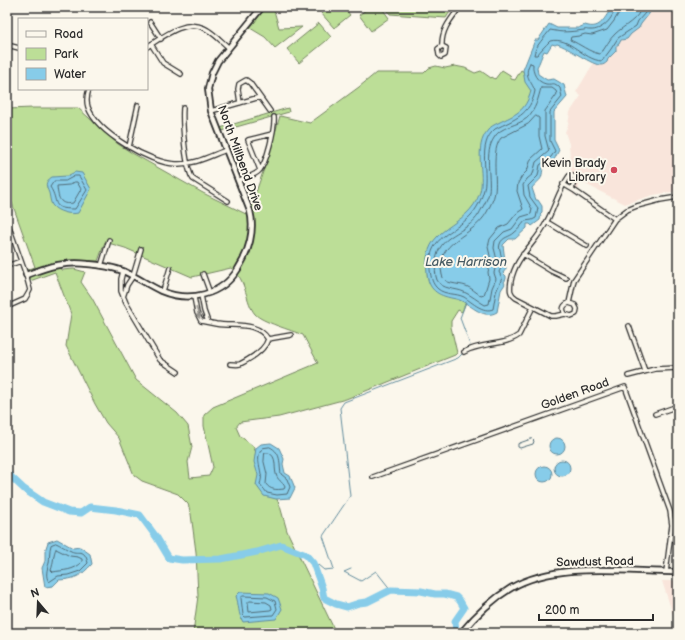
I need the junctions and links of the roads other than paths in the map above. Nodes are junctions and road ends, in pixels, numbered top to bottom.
1 (262, 7) edge
2 (460, 7) edge
3 (150, 22) dead end
4 (161, 39) junction
5 (151, 44) junction
6 (7, 45) edge
7 (148, 46) edge
8 (442, 46) dead end
9 (228, 47) junction
10 (18, 48) edge
11 (181, 74) dead end
12 (88, 90) edge
13 (260, 98) junction
14 (240, 103) junction
15 (138, 105) dead end
16 (183, 108) dead end
17 (211, 111) junction
18 (270, 111) dead end
19 (274, 117) dead end
20 (272, 134) junction
21 (129, 147) junction
22 (226, 150) junction
23 (188, 163) junction
24 (260, 170) junction
25 (238, 180) junction
26 (563, 184) junction
27 (572, 189) junction
28 (678, 197) edge
29 (228, 202) dead end
30 (615, 219) junction
31 (7, 221) edge
32 (547, 222) junction
33 (109, 240) dead end
34 (587, 246) dead end
35 (142, 249) dead end
36 (523, 254) junction
37 (21, 261) junction
38 (7, 266) edge
39 (101, 266) junction
40 (170, 268) dead end
41 (124, 271) junction
42 (203, 274) dead end
43 (26, 275) junction
44 (133, 276) junction
45 (566, 278) dead end
46 (163, 291) junction
47 (210, 293) junction
48 (201, 295) junction
49 (123, 297) junction
50 (194, 297) junction
51 (569, 303) junction
52 (7, 307) edge
53 (533, 307) junction
54 (564, 314) junction
55 (208, 322) junction
56 (629, 326) dead end
57 (291, 336) dead end
58 (268, 340) junction
59 (464, 352) dead end
60 (230, 364) dead end
61 (678, 368) edge
62 (645, 371) junction
63 (178, 372) dead end
64 (628, 376) dead end
65 (678, 406) edge
66 (655, 414) dead end
67 (373, 477) dead end
68 (666, 572) junction
69 (678, 572) edge
70 (461, 633) edge

1 - 9 street, North Millbend Drive
2 - 8 street
3 - 4 street
4 - 5 street
4 - 9 street
5 - 7 street
5 - 11 street
6 - 10 street
9 - 17 street, North Millbend Drive
12 - 21 street
13 - 14 street
13 - 14 street
13 - 18 street
14 - 17 street
15 - 21 street
16 - 23 street
17 - 22 street, North Millbend Drive
19 - 20 street
20 - 24 street
20 - 24 street
21 - 23 street
22 - 23 street
22 - 25 street, North Millbend Drive
23 - 29 street
24 - 25 street
25 - 47 street, North Millbend Drive
26 - 27 street
26 - 27 street
26 - 32 street
27 - 30 street
28 - 30 street
30 - 51 street
31 - 37 street
32 - 34 street
32 - 36 street
33 - 39 street
35 - 44 street
36 - 45 street
36 - 53 street
37 - 38 street
37 - 43 street
39 - 41 street, North Millbend Drive
39 - 43 street, North Millbend Drive
40 - 46 street
41 - 44 street, North Millbend Drive
41 - 49 street
42 - 47 street
43 - 52 street
44 - 46 street, North Millbend Drive
44 - 49 street
46 - 50 street, North Millbend Drive
47 - 48 street, North Millbend Drive
48 - 50 street, North Millbend Drive
48 - 55 street
49 - 63 street
50 -> 55 street
51 - 54 street
51 - 54 street
53 - 54 street
53 - 59 street
55 - 58 street
56 - 62 street
57 - 58 street
58 - 60 street
61 - 62 street
62 - 64 street
65 - 66 street
67 - 68 street, Golden Road
68 - 69 street, Sawdust Road
68 - 70 street, Sawdust Road

